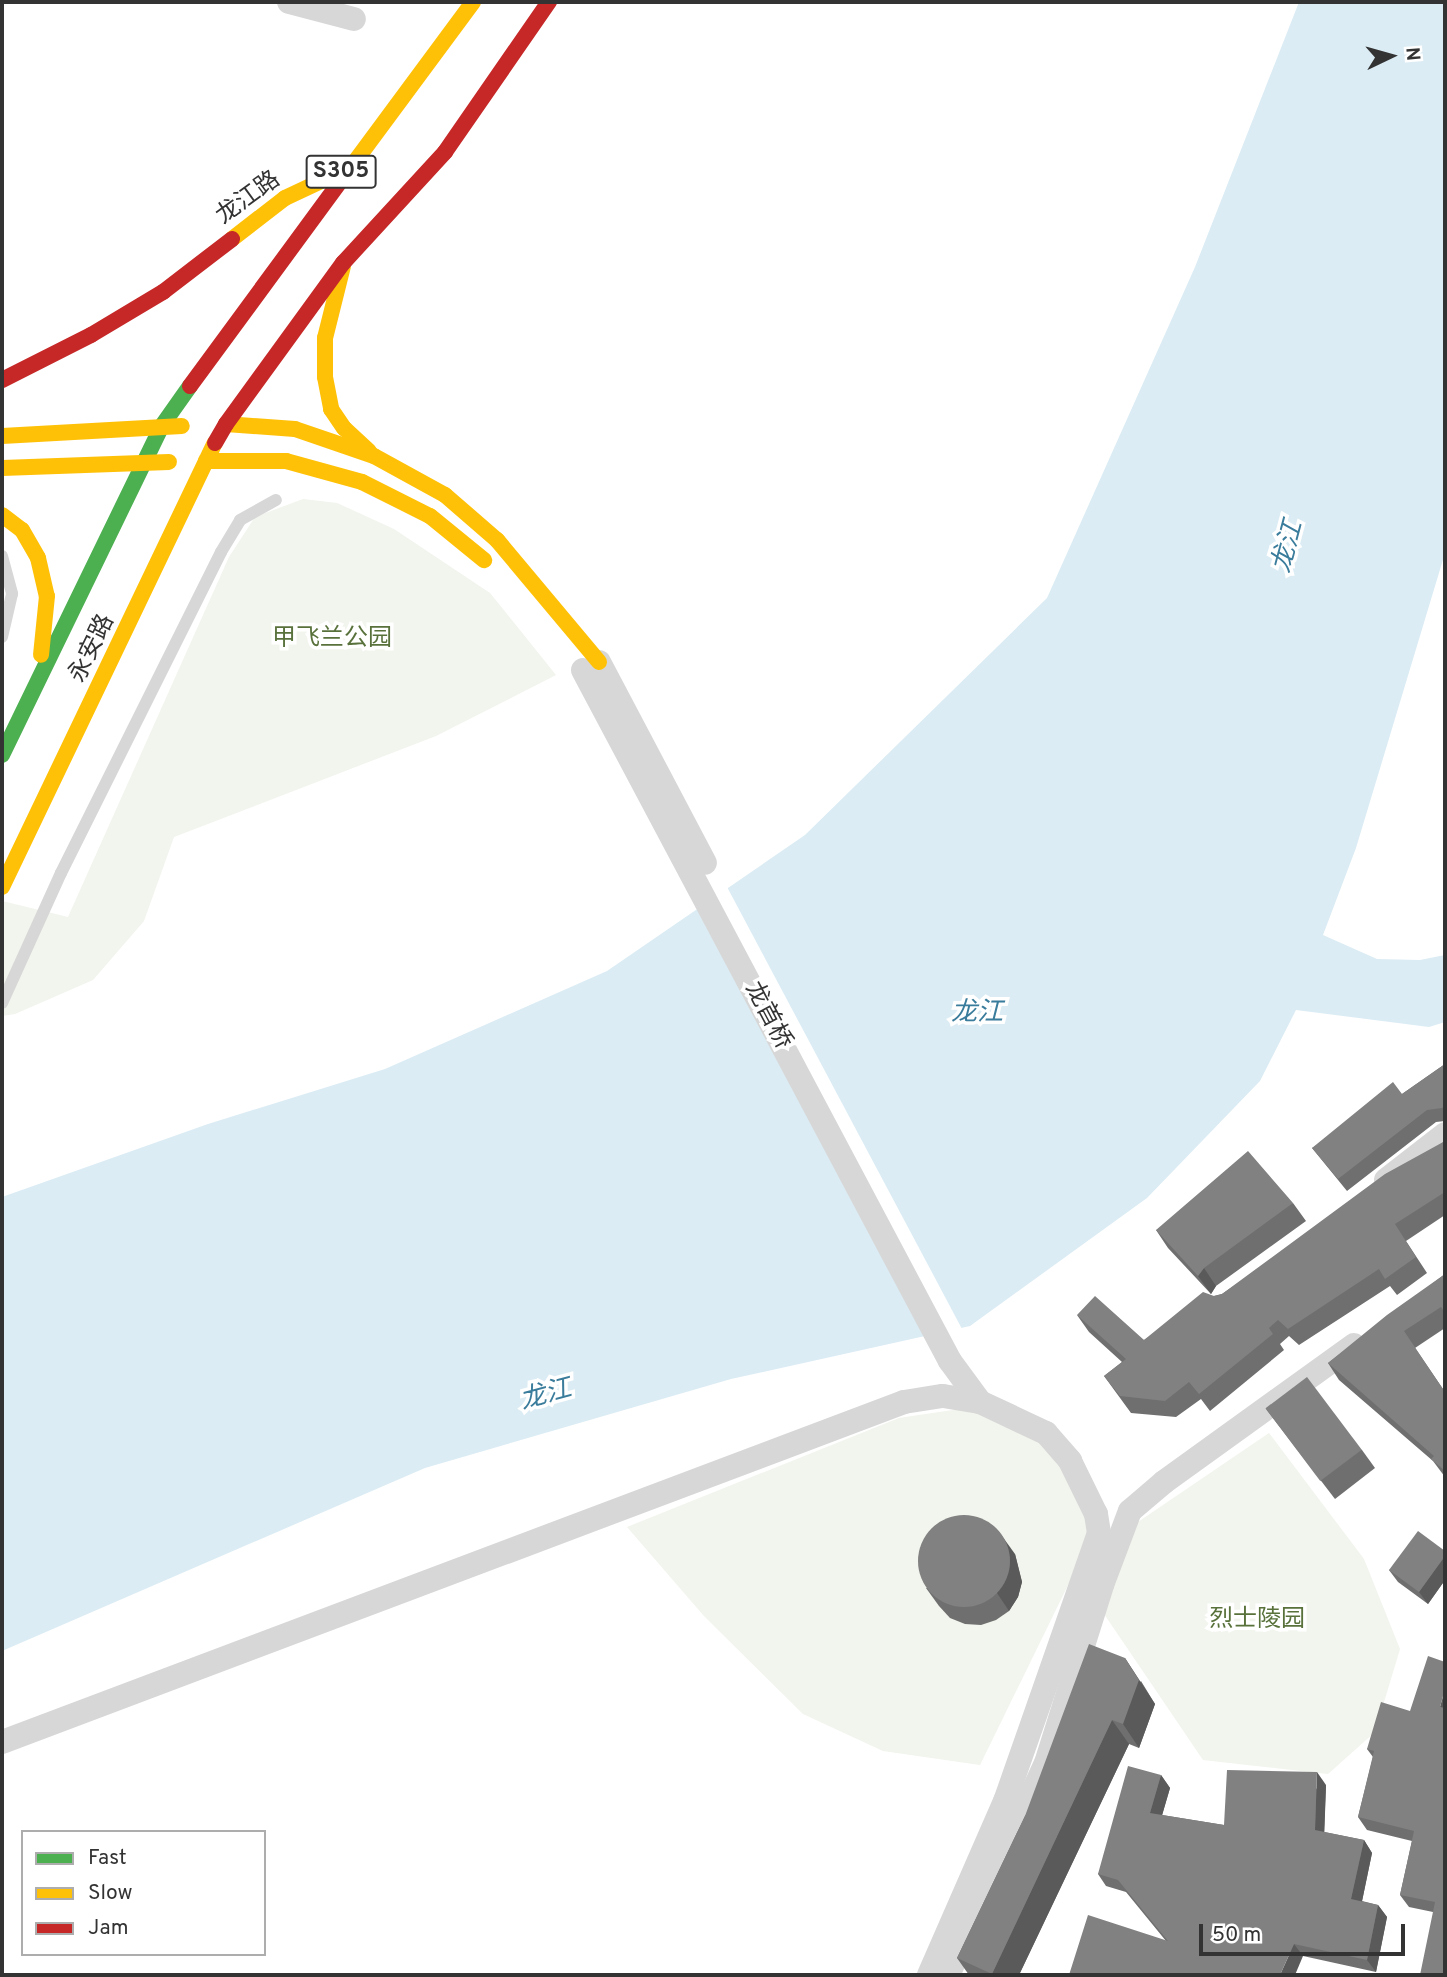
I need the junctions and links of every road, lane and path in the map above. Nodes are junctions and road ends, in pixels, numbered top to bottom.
1 (289, 2) edge
2 (473, 2) edge
3 (549, 2) edge
4 (354, 19) dead end
5 (351, 167) junction
6 (343, 263) junction
7 (2, 380) edge
8 (226, 424) junction
9 (162, 427) junction
10 (2, 436) edge
11 (374, 456) junction
12 (206, 461) junction
13 (146, 462) junction
14 (2, 468) edge
15 (276, 500) dead end
16 (2, 515) edge
17 (2, 556) edge
18 (495, 572) dead end
19 (2, 637) edge
20 (586, 664) joint
21 (38, 682) junction
22 (2, 755) edge
23 (2, 887) edge
24 (2, 1003) edge
25 (1443, 1140) edge
26 (1370, 1192) edge
27 (1378, 1328) edge
28 (980, 1402) junction
29 (2, 1742) edge
30 (929, 1975) edge
31 (948, 1975) edge

1 - 4 street
2 - 5 main road, 龙江路 / S305
3 - 6 main road, S305
5 - 7 main road, 龙江路 / S305
5 - 9 main road, 永安路
6 - 8 main road, 永安路
6 - 11 main road
8 - 9 main road
8 - 11 main road
8 - 12 main road, 永安路
9 - 10 main road
9 - 13 main road, 永安路
11 - 20 main road
12 - 13 main road
12 - 18 main road
12 - 23 main road, 永安路
13 - 14 main road
13 - 21 main road, 永安路
15 - 24 lane
16 - 21 main road
17 - 19 lane
20 - 28 street, 龙首桥
21 - 22 main road, 永安路
25 - 26 street
27 - 31 street
28 - 29 street
28 - 30 street

